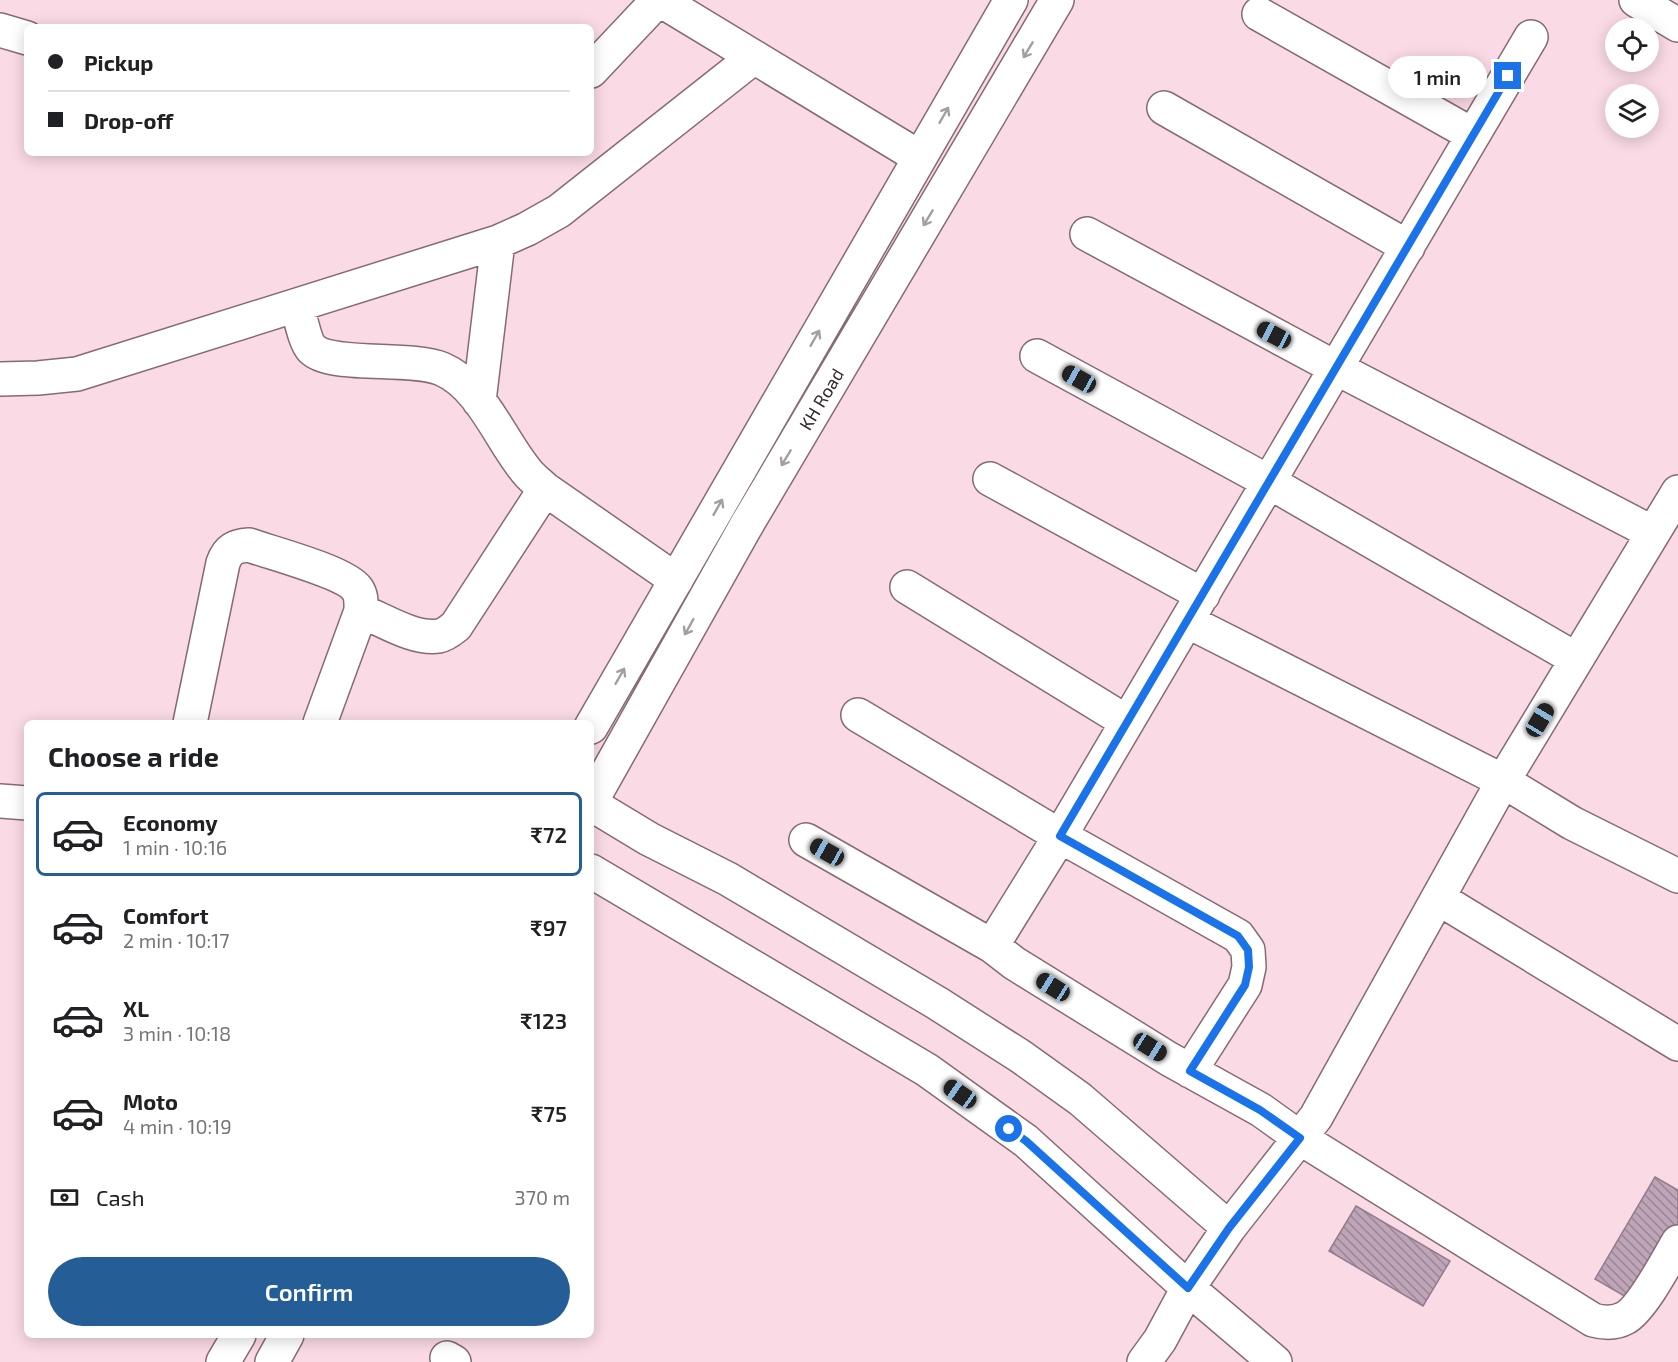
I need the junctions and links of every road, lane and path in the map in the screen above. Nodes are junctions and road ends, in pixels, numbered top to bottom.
1 (659, 0) edge
2 (1011, 0) edge
3 (1058, 0) edge
4 (1636, 0) edge
5 (1258, 14) dead end
6 (1678, 25) edge
7 (0, 30) edge
8 (24, 37) edge
9 (1531, 37) dead end
10 (754, 57) junction
11 (594, 67) edge
12 (1164, 108) dead end
13 (1473, 135) junction
14 (919, 157) junction
15 (1087, 234) dead end
16 (498, 242) junction
17 (1408, 247) junction
18 (297, 306) junction
19 (1037, 356) dead end
20 (1336, 368) junction
21 (0, 379) edge
22 (479, 401) junction
23 (990, 479) dead end
24 (1269, 482) junction
25 (545, 489) junction
26 (1678, 492) edge
27 (1653, 533) junction
28 (676, 580) junction
29 (907, 587) dead end
30 (1195, 608) junction
31 (361, 611) junction
32 (1576, 659) junction
33 (858, 715) dead end
34 (191, 720) edge
35 (321, 720) edge
36 (594, 722) edge
37 (1127, 722) junction
38 (1503, 781) junction
39 (594, 798) edge
40 (0, 801) edge
41 (24, 804) edge
42 (594, 805) edge
43 (1060, 836) junction
44 (806, 840) dead end
45 (594, 873) edge
46 (1678, 876) edge
47 (1438, 898) junction
48 (992, 946) junction
49 (1678, 1044) edge
50 (1190, 1071) junction
51 (1300, 1138) junction
52 (1229, 1228) junction
53 (1678, 1242) edge
54 (1188, 1288) junction
55 (236, 1338) edge
56 (285, 1338) edge
57 (223, 1362) edge
58 (272, 1362) edge
59 (1144, 1362) edge
60 (1275, 1362) edge

1 - 10 street
1 - 11 street
14 -> 2 street, KH Road
3 -> 39 street, KH Road
4 - 6 street
5 - 13 street
7 - 8 street
9 - 13 street
10 - 14 street
10 - 16 street
12 - 17 street
13 - 17 street
28 -> 14 street, KH Road
15 - 20 street
16 - 18 street
16 - 22 street
17 - 20 street
18 - 21 street
18 - 22 street
19 - 24 street
20 - 24 street
20 - 27 street
22 - 25 street
23 - 30 street
24 - 30 street
24 - 32 street
25 - 28 street
25 - 31 street
26 - 27 street
27 - 32 street
36 -> 28 street, KH Road
29 - 37 street
30 - 37 street
30 - 38 street
31 - 34 street
31 - 35 street
32 - 38 street
33 - 43 street
37 - 43 street
38 - 46 street
38 - 47 street
40 - 41 street
42 - 52 street
43 - 48 street
43 - 50 street
44 - 48 street
45 - 54 street
47 - 49 street
47 - 51 street
48 - 50 street
50 - 51 street
51 - 52 street
51 - 53 street
52 - 54 street
54 - 59 street
54 - 60 street
55 - 57 street
56 - 58 street

